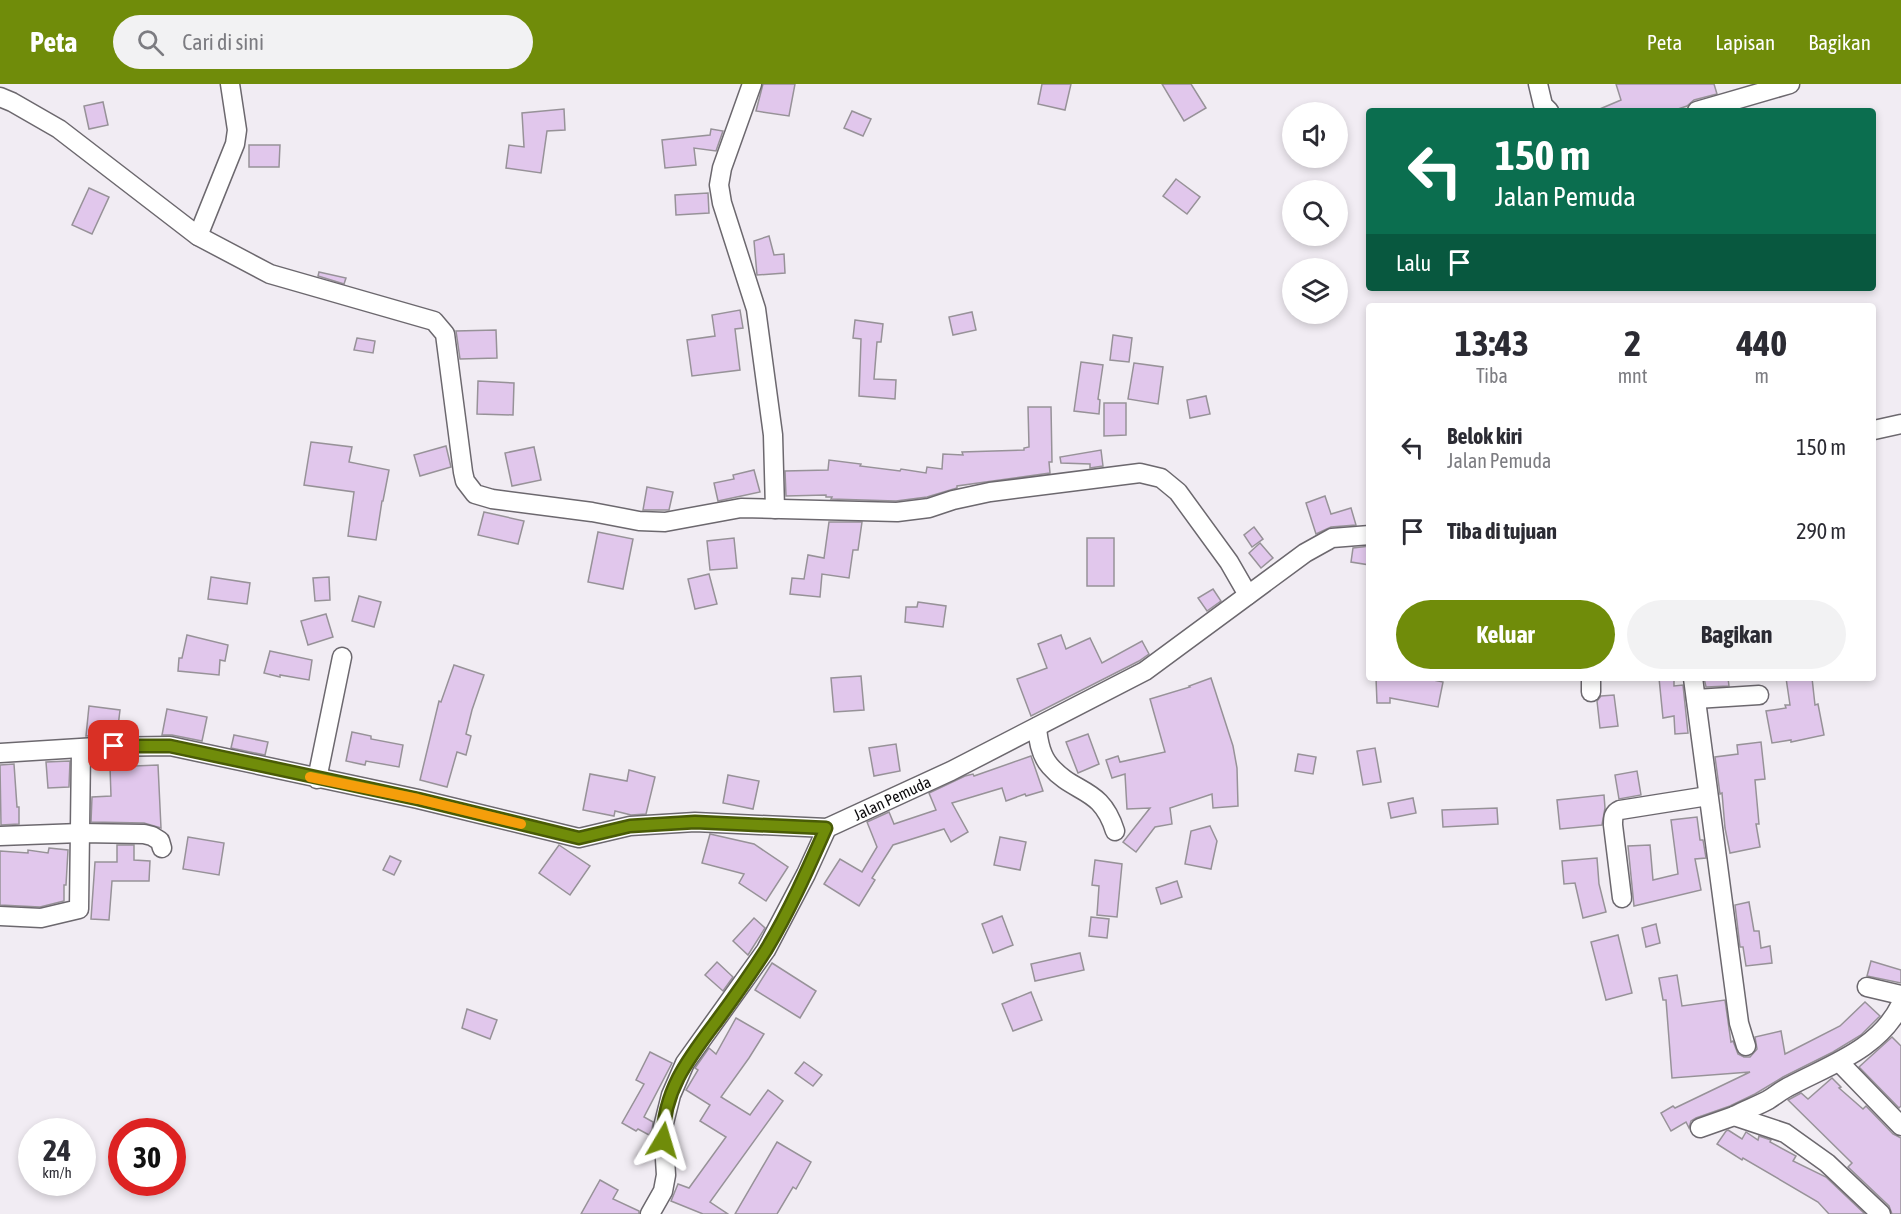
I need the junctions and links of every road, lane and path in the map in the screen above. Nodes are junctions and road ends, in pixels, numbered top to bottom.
1 (230, 84) edge
2 (752, 84) edge
3 (1790, 84) edge
4 (1541, 85) edge
5 (0, 98) edge
6 (1546, 108) edge
7 (1706, 108) edge
8 (198, 236) junction
9 (1901, 424) edge
10 (1876, 430) edge
11 (775, 509) junction
12 (1366, 535) edge
13 (1248, 595) junction
14 (342, 657) dead end
15 (1693, 681) edge
16 (1759, 696) dead end
17 (1696, 699) junction
18 (1036, 727) junction
19 (81, 749) junction
20 (0, 753) edge
21 (317, 779) junction
22 (1708, 796) junction
23 (826, 828) junction
24 (1115, 831) dead end
25 (80, 832) junction
26 (0, 836) edge
27 (162, 848) dead end
28 (1622, 898) dead end
29 (0, 916) edge
30 (1867, 987) dead end
31 (1901, 995) edge
32 (1901, 1004) edge
33 (1897, 1023) edge
34 (1746, 1046) dead end
35 (1840, 1063) junction
36 (1766, 1101) junction
37 (1734, 1116) junction
38 (1901, 1126) edge
39 (1700, 1128) dead end
40 (1785, 1133) junction
41 (650, 1214) edge
42 (1881, 1214) edge

1 - 8 street
2 - 11 street
3 - 7 street
4 - 6 street
5 - 8 street
8 - 11 street
9 - 10 street
11 - 13 street
12 - 13 street, Jalan Pemuda
13 - 18 street, Jalan Pemuda
14 - 21 street
15 - 17 street
16 - 17 street
17 - 22 street
18 - 23 street, Jalan Pemuda
18 - 24 street
19 - 20 street, Jalan Pemuda
19 - 21 street, Jalan Pemuda
19 - 25 street
21 - 23 street, Jalan Pemuda
22 - 28 street
22 - 34 street
23 - 41 street
25 - 26 street
25 - 27 street
25 - 29 street
30 - 31 street
32 - 33 street
33 - 35 street
35 - 36 street
35 - 38 street
36 - 37 street
36 - 40 street
37 - 39 street
37 - 40 street
40 - 42 street

